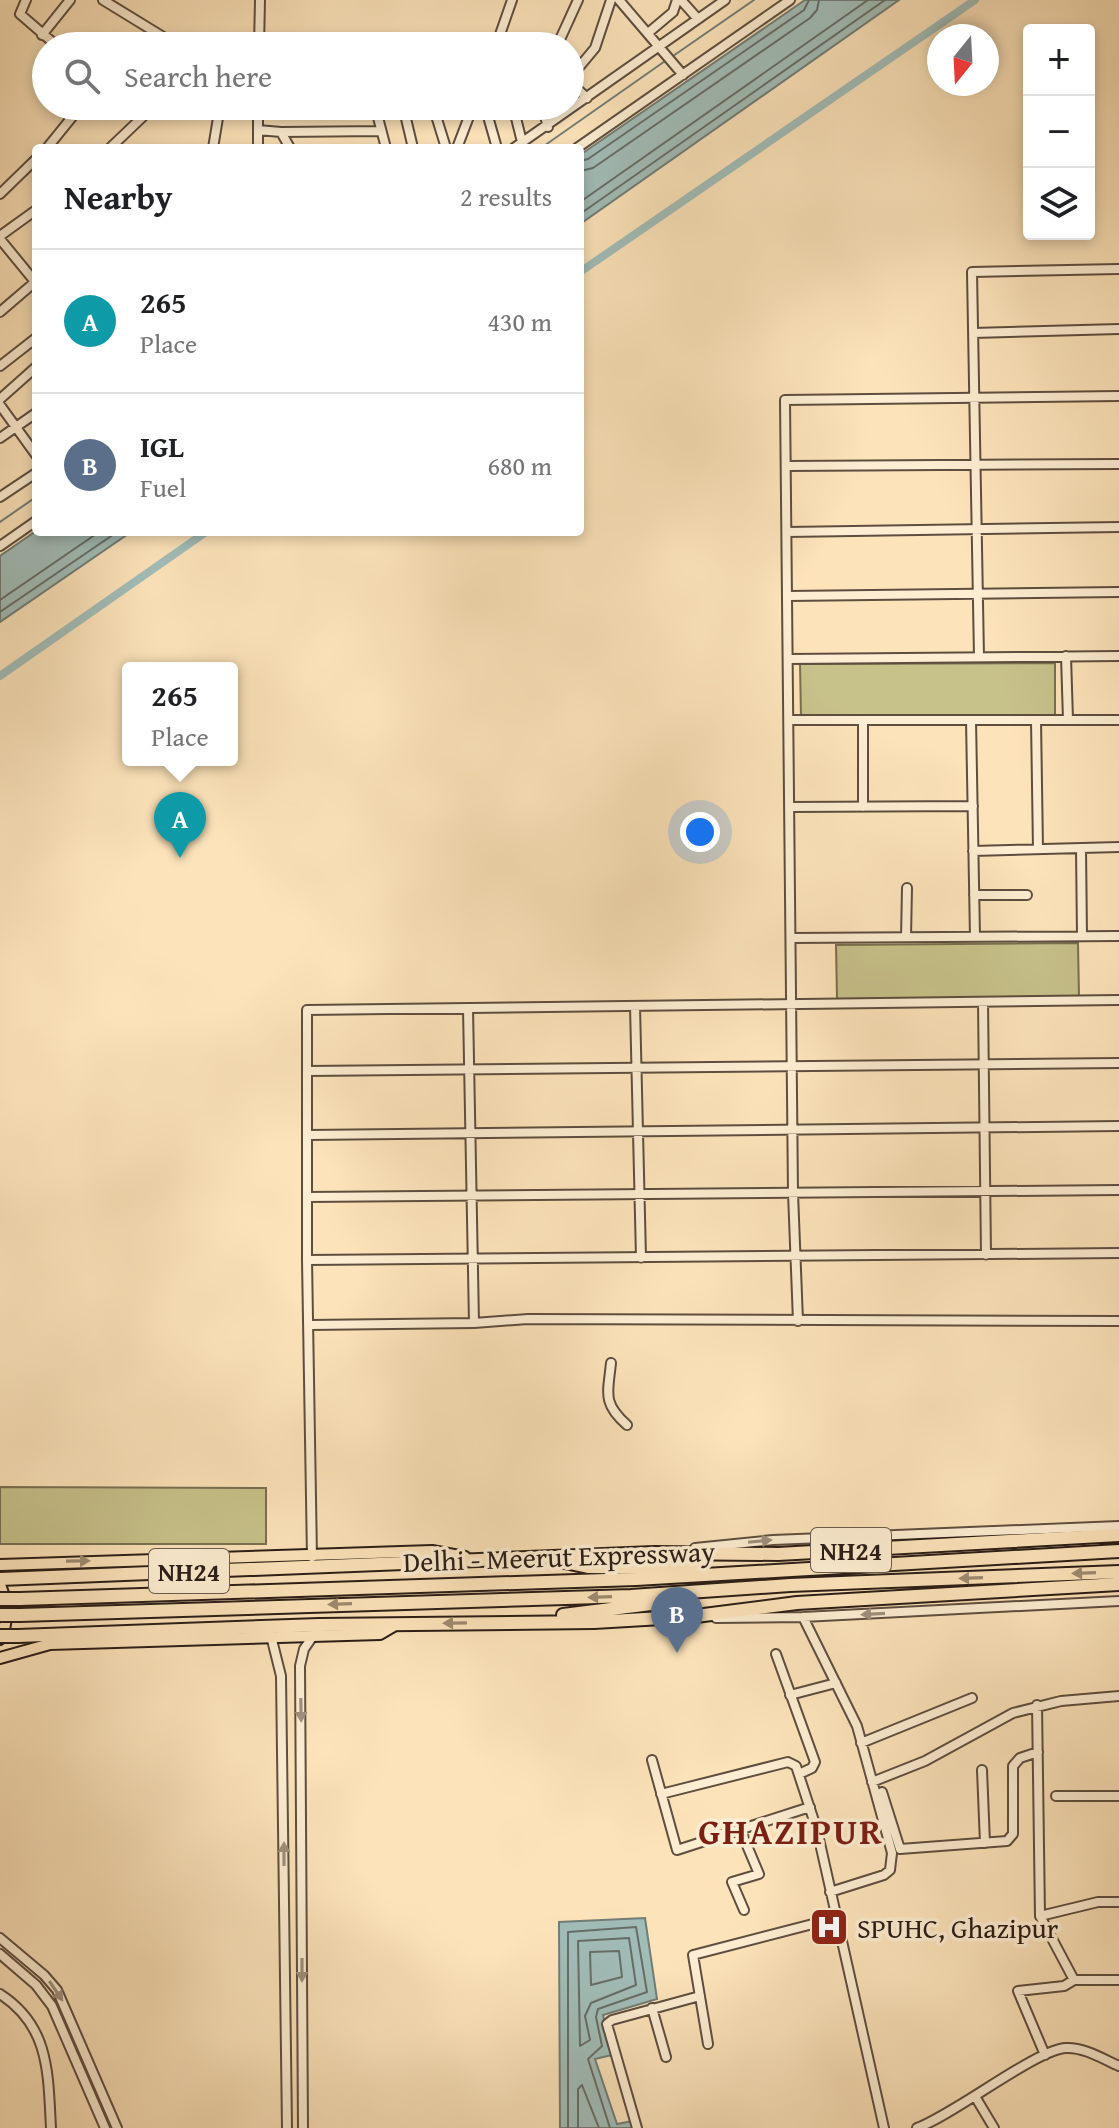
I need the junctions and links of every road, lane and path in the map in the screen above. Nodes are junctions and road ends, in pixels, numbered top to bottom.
1 (70, 0) edge
2 (103, 0) edge
3 (260, 0) edge
4 (512, 0) edge
5 (578, 0) edge
6 (611, 0) edge
7 (619, 0) edge
8 (679, 0) edge
9 (725, 0) edge
10 (790, 0) edge
11 (21, 2) edge
12 (698, 19) junction
13 (39, 32) edge
14 (44, 32) edge
15 (154, 32) edge
16 (259, 32) edge
17 (501, 32) edge
18 (563, 32) edge
19 (648, 33) junction
20 (660, 48) junction
21 (584, 62) edge
22 (680, 72) junction
23 (584, 95) edge
24 (587, 98) junction
25 (584, 100) edge
26 (70, 120) edge
27 (139, 120) edge
28 (218, 120) edge
29 (258, 120) edge
30 (378, 120) edge
31 (406, 120) edge
32 (437, 120) edge
33 (468, 120) edge
34 (489, 120) edge
35 (515, 120) edge
36 (546, 120) edge
37 (557, 120) edge
38 (548, 127) junction
39 (258, 130) junction
40 (381, 131) junction
41 (281, 132) junction
42 (50, 144) edge
43 (114, 144) edge
44 (214, 144) edge
45 (258, 144) edge
46 (288, 144) edge
47 (385, 144) edge
48 (412, 144) edge
49 (445, 144) edge
50 (459, 144) edge
51 (496, 144) edge
52 (518, 144) edge
53 (520, 144) edge
54 (582, 144) edge
55 (32, 163) edge
56 (0, 194) edge
57 (32, 213) edge
58 (0, 237) edge
59 (1119, 269) edge
60 (32, 279) edge
61 (32, 285) edge
62 (0, 312) edge
63 (1119, 329) edge
64 (973, 333) junction
65 (32, 341) edge
66 (0, 366) edge
67 (32, 371) edge
68 (1119, 396) edge
69 (974, 398) junction
70 (0, 402) edge
71 (32, 416) edge
72 (16, 427) junction
73 (0, 438) edge
74 (32, 449) edge
75 (1119, 464) edge
76 (975, 465) junction
77 (786, 466) junction
78 (32, 476) edge
79 (0, 497) edge
80 (32, 524) edge
81 (1119, 527) edge
82 (977, 529) junction
83 (787, 532) junction
84 (0, 546) edge
85 (1119, 592) edge
86 (978, 593) junction
87 (788, 596) junction
88 (1066, 656) junction
89 (1119, 656) edge
90 (979, 657) junction
91 (789, 659) junction
92 (789, 720) junction
93 (863, 720) junction
94 (971, 720) junction
95 (1036, 720) junction
96 (1068, 720) junction
97 (1119, 720) edge
98 (973, 806) junction
99 (790, 807) junction
100 (863, 807) junction
101 (1119, 847) edge
102 (1081, 848) junction
103 (1038, 849) junction
104 (973, 851) junction
105 (907, 888) dead end
106 (974, 895) junction
107 (1027, 895) dead end
108 (1082, 936) junction
109 (1119, 936) edge
110 (906, 937) junction
111 (975, 937) junction
112 (791, 938) junction
113 (1119, 1000) edge
114 (983, 1002) junction
115 (792, 1004) junction
116 (635, 1006) junction
117 (468, 1008) junction
118 (1119, 1063) edge
119 (984, 1064) junction
120 (792, 1066) junction
121 (635, 1068) junction
122 (469, 1069) junction
123 (307, 1071) junction
124 (1119, 1126) edge
125 (984, 1128) junction
126 (793, 1130) junction
127 (636, 1131) junction
128 (470, 1133) junction
129 (308, 1135) junction
130 (1119, 1190) edge
131 (985, 1191) junction
132 (793, 1193) junction
133 (637, 1194) junction
134 (472, 1196) junction
135 (307, 1197) junction
136 (1119, 1253) edge
137 (986, 1255) junction
138 (795, 1256) junction
139 (641, 1258) junction
140 (473, 1259) junction
141 (307, 1260) junction
142 (798, 1321) junction
143 (1119, 1321) edge
144 (474, 1323) junction
145 (310, 1325) junction
146 (611, 1363) dead end
147 (627, 1425) dead end
148 (1119, 1526) edge
149 (1119, 1535) edge
150 (1119, 1551) edge
151 (654, 1553) junction
152 (312, 1557) junction
153 (542, 1557) junction
154 (488, 1562) junction
155 (0, 1565) edge
156 (786, 1569) junction
157 (1119, 1572) edge
158 (0, 1579) edge
159 (1050, 1581) junction
160 (1119, 1584) edge
161 (0, 1585) edge
162 (790, 1585) junction
163 (0, 1599) edge
164 (1119, 1601) edge
165 (0, 1615) edge
166 (696, 1616) junction
167 (803, 1617) junction
168 (512, 1621) junction
169 (316, 1630) junction
170 (271, 1636) junction
171 (0, 1637) edge
172 (776, 1654) dead end
173 (0, 1658) edge
174 (836, 1683) junction
175 (790, 1695) junction
176 (1119, 1696) edge
177 (972, 1698) dead end
178 (1037, 1705) junction
179 (861, 1743) junction
180 (1038, 1752) junction
181 (652, 1760) dead end
182 (982, 1770) dead end
183 (799, 1774) junction
184 (872, 1782) junction
185 (882, 1792) dead end
186 (661, 1794) junction
187 (1056, 1796) dead end
188 (1119, 1796) edge
189 (810, 1807) junction
190 (740, 1829) junction
191 (985, 1843) junction
192 (830, 1892) junction
193 (1119, 1902) edge
194 (744, 1910) dead end
195 (1040, 1916) junction
196 (836, 1918) junction
197 (0, 1938) edge
198 (0, 1954) edge
199 (1074, 1980) junction
200 (1119, 1980) edge
201 (0, 1994) edge
202 (700, 1996) junction
203 (652, 2008) junction
204 (708, 2044) dead end
205 (1045, 2055) junction
206 (666, 2057) dead end
207 (1119, 2066) edge
208 (976, 2098) junction
209 (51, 2128) edge
210 (105, 2128) edge
211 (117, 2128) edge
212 (287, 2128) edge
213 (303, 2128) edge
214 (637, 2128) edge
215 (884, 2128) edge
216 (917, 2128) edge
217 (994, 2128) edge

1 - 14 street
2 - 15 street
3 - 16 street
4 - 17 street
5 - 18 street
6 - 21 street
7 - 19 street
8 - 12 street
8 - 19 street
9 - 12 street
10 - 22 street
11 - 13 street
12 - 20 street
19 - 20 street
20 - 22 street
20 - 24 street
22 - 54 street
23 - 24 street
24 - 25 street
26 - 42 street
27 - 43 street
28 - 44 street
29 - 39 street
30 - 40 street
31 - 48 street
32 - 49 street
33 - 50 street
34 - 51 street
35 - 52 street
36 - 38 street
37 - 38 street
38 - 53 street
39 - 41 street
39 - 45 street
40 - 41 street
40 - 47 street
41 - 46 street
55 - 56 street
57 - 58 street
58 - 60 street
59 - 64 street
61 - 62 street
63 - 64 street
64 - 69 street
65 - 66 street
67 - 70 street
68 - 69 street
69 - 76 street
69 - 77 street
70 - 72 street
71 - 72 street
72 - 73 street
72 - 74 street
75 - 76 street
76 - 77 street
76 - 82 street
77 - 83 street
78 - 79 street
80 - 84 street
81 - 82 street
82 - 83 street
82 - 86 street
83 - 87 street
85 - 86 street
86 - 87 street
86 - 90 street
87 - 91 street
88 - 89 street
88 - 90 street
88 - 96 street
90 - 91 street
91 - 92 street
92 - 93 street
92 - 99 street
93 - 94 street
93 - 100 street
94 - 95 street
94 - 98 street
95 - 96 street
95 - 103 street
96 - 97 street
98 - 100 street
98 - 104 street
99 - 100 street
99 - 112 street
101 - 102 street
102 - 103 street
102 - 108 street
103 - 104 street
104 - 106 street
105 - 110 street
106 - 107 street
106 - 111 street
108 - 109 street
108 - 111 street
110 - 111 street
110 - 112 street
112 - 115 street
113 - 114 street
114 - 115 street
114 - 119 street
115 - 116 street
115 - 120 street
116 - 117 street
116 - 121 street
117 - 122 street
117 - 123 street
118 - 119 street
119 - 120 street
119 - 125 street
120 - 121 street
120 - 126 street
121 - 122 street
121 - 127 street
122 - 123 street
122 - 128 street
123 - 129 street
124 - 125 street
125 - 126 street
125 - 131 street
126 - 127 street
126 - 132 street
127 - 128 street
127 - 133 street
128 - 129 street
128 - 134 street
129 - 135 street
130 - 131 street
131 - 132 street
131 - 137 street
132 - 133 street
132 - 138 street
133 - 134 street
133 - 139 street
134 - 135 street
134 - 140 street
135 - 141 street
136 - 137 street
137 - 138 street
138 - 139 street
138 - 142 street
139 - 140 street
140 - 141 street
140 - 144 street
141 - 145 street
142 - 143 street
142 - 144 street
144 - 145 street
145 - 152 street
146 - 147 street
151 -> 148 street
149 - 151 highway, NH24
150 - 156 highway, Delhi - Meerut Expressway
151 - 153 highway
152 - 154 main road
155 -> 152 main road
153 - 154 highway, NH24
153 - 156 highway
154 - 158 highway, NH24
156 - 163 highway, Delhi - Meerut Expressway, bridge
157 -> 159 highway, Delhi - Meerut Expressway
159 - 160 highway, NH24
159 -> 162 highway, Delhi - Meerut Expressway
159 - 166 highway, NH24
161 - 171 main road
162 -> 165 highway, Delhi - Meerut Expressway, bridge
162 - 168 highway
164 -> 167 street
166 - 167 street
166 - 168 highway
167 - 174 street
168 -> 169 highway
169 - 170 main road
169 - 171 highway, bridge
169 -> 213 street
170 - 173 main road
212 -> 170 street
172 - 175 street
174 - 175 street
174 - 179 street
175 - 183 street
176 - 178 street
177 - 179 street
178 - 180 street
178 - 184 street
179 - 184 street
180 - 191 street
180 - 195 street
181 - 186 street
182 - 191 street
183 - 186 street
183 - 189 street
184 - 192 street
185 - 191 street
186 - 190 street
187 - 188 street
189 - 190 street
189 - 192 street
190 - 194 street
192 - 196 street
193 - 195 street
195 - 199 street
196 - 202 street
196 - 215 street
197 -> 211 street
198 - 210 street
199 - 200 street
199 - 205 street
201 - 209 street
202 - 203 street
202 - 204 street
203 - 206 street
203 - 214 street
205 - 207 street
205 - 208 street
208 - 216 street
208 - 217 street

